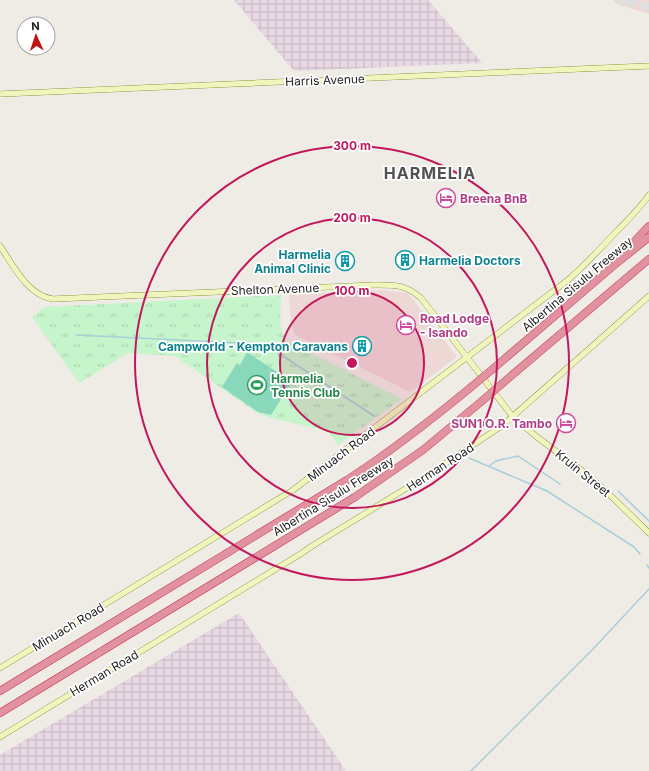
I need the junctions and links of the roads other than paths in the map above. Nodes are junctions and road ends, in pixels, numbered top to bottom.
1 (649, 66) edge
2 (0, 94) edge
3 (649, 195) edge
4 (649, 226) edge
5 (649, 238) edge
6 (0, 246) edge
7 (649, 259) edge
8 (649, 262) edge
9 (612, 267) junction
10 (639, 268) junction
11 (649, 296) edge
12 (467, 357) junction
13 (514, 417) junction
14 (649, 533) edge
15 (0, 668) edge
16 (0, 691) edge
17 (0, 713) edge
18 (0, 737) edge

1 - 2 main road, Harris Avenue
3 - 12 main road, Minuach Road
4 - 9 highway
5 - 9 highway, Albertina Sisulu Freeway
6 - 12 main road, Shelton Avenue
7 - 10 highway, Albertina Sisulu Freeway
8 - 10 highway
9 - 16 highway, Albertina Sisulu Freeway, bridge
10 - 17 highway, Albertina Sisulu Freeway, bridge
11 - 13 main road, Herman Road
12 - 13 main road, Shelton Avenue
12 - 15 main road, Minuach Road
13 - 14 main road, Kruin Street
13 - 18 main road, Herman Road

